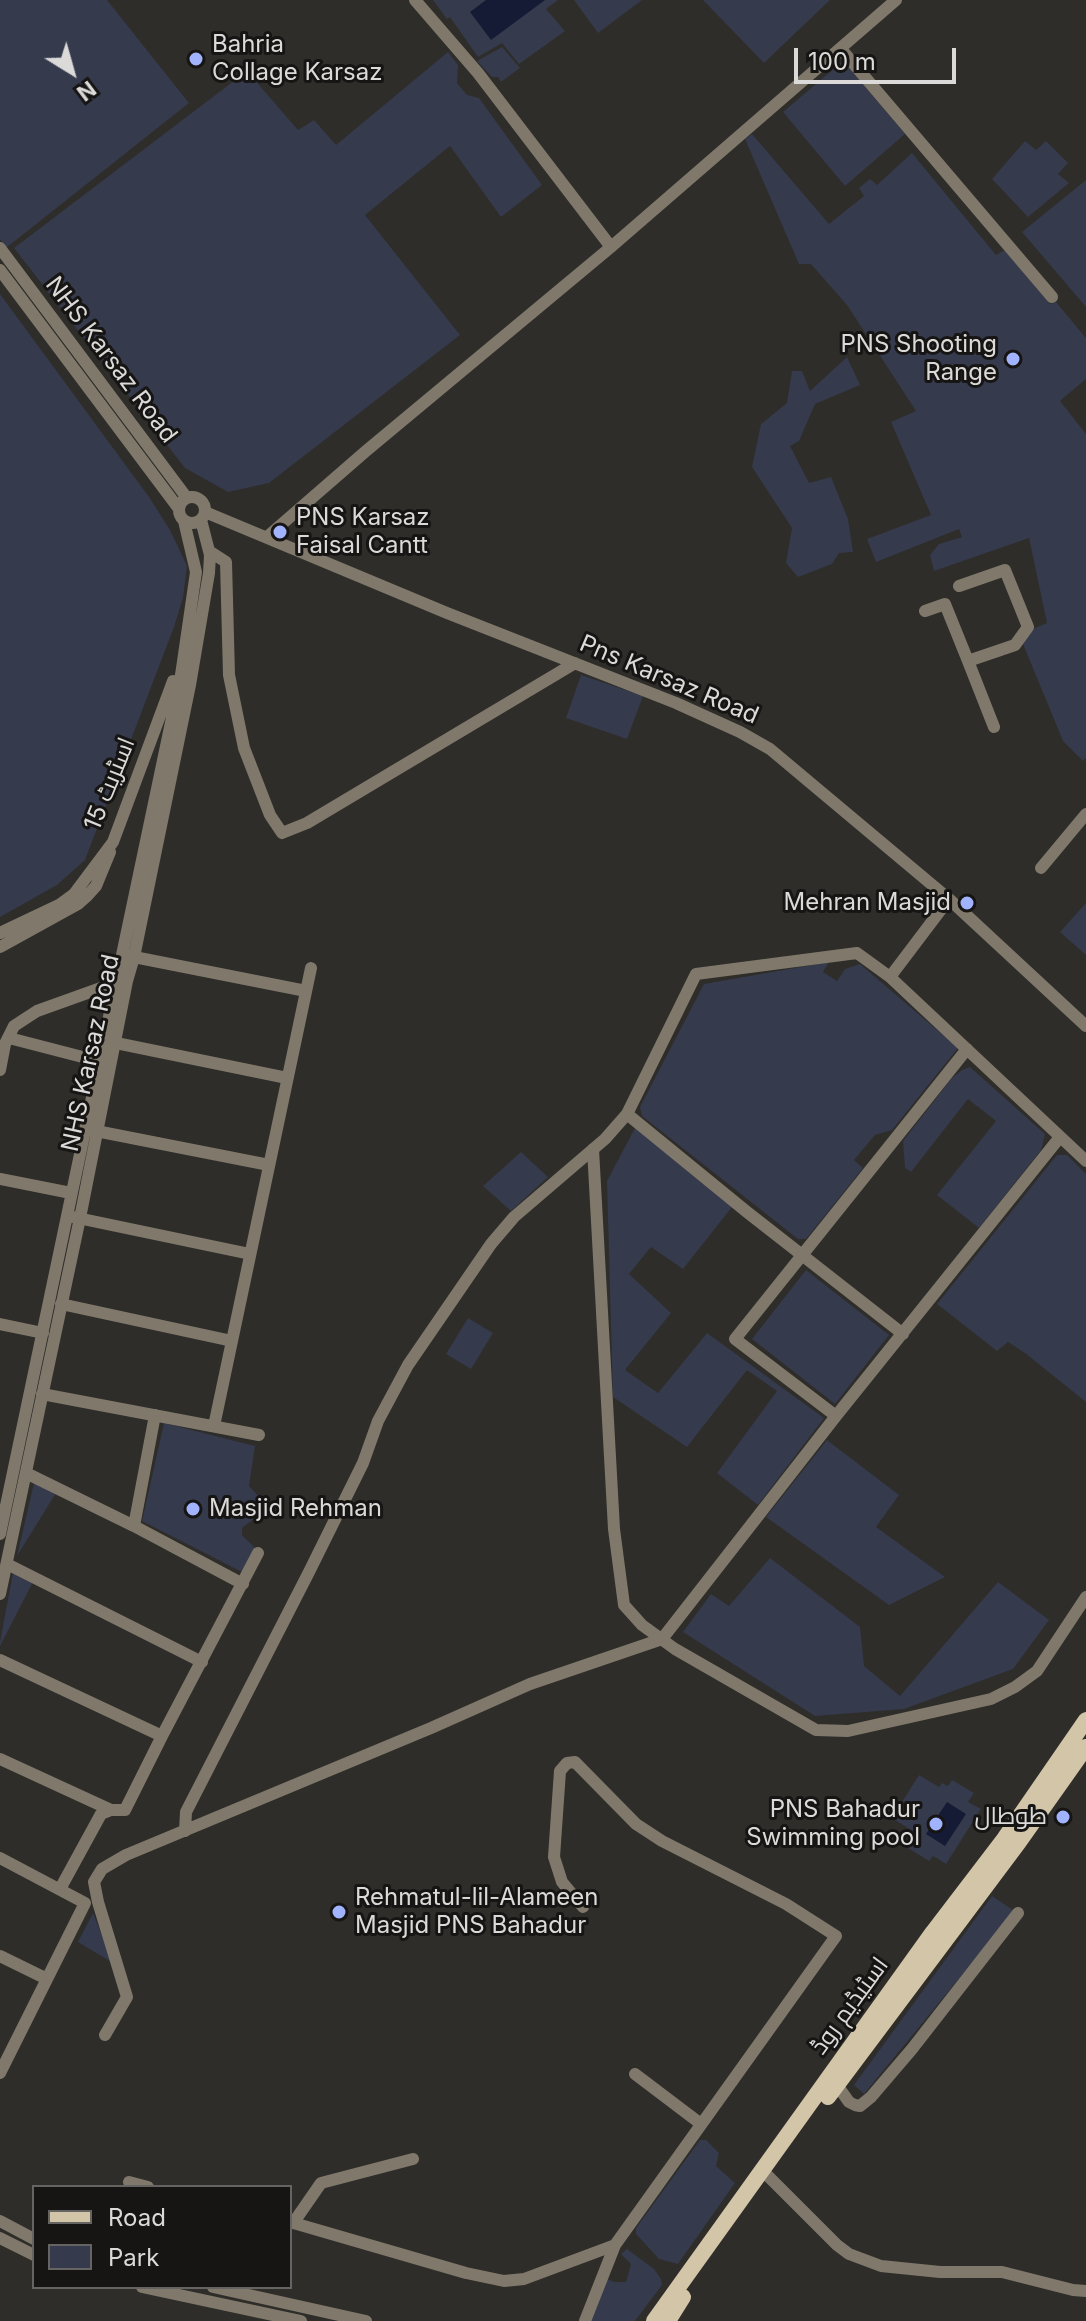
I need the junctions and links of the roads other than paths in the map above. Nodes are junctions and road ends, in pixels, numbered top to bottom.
1 (415, 0) edge
2 (896, 0) edge
3 (841, 49) junction
4 (611, 247) junction
5 (0, 248) edge
6 (0, 270) edge
7 (1052, 297) dead end
8 (183, 509) junction
9 (203, 516) junction
10 (267, 537) junction
11 (209, 551) junction
12 (959, 586) dead end
13 (925, 611) dead end
14 (185, 648) junction
15 (968, 661) junction
16 (575, 663) junction
17 (994, 727) dead end
18 (169, 760) junction
19 (1086, 814) edge
20 (113, 842) junction
21 (1041, 868) dead end
22 (949, 899) junction
23 (0, 933) edge
24 (0, 947) edge
25 (128, 956) junction
26 (311, 968) dead end
27 (890, 977) junction
28 (115, 983) junction
29 (306, 991) junction
30 (1086, 1026) edge
31 (9, 1038) junction
32 (967, 1049) junction
33 (107, 1052) junction
34 (0, 1070) edge
35 (287, 1078) junction
36 (627, 1114) junction
37 (90, 1130) junction
38 (1060, 1137) junction
39 (593, 1149) junction
40 (1086, 1161) edge
41 (269, 1165) junction
42 (0, 1179) edge
43 (71, 1193) junction
44 (74, 1217) junction
45 (250, 1254) junction
46 (802, 1255) junction
47 (61, 1304) junction
48 (52, 1319) junction
49 (0, 1324) edge
50 (43, 1333) junction
51 (903, 1334) junction
52 (232, 1341) junction
53 (42, 1394) junction
54 (155, 1415) junction
55 (836, 1416) junction
56 (214, 1426) junction
57 (29, 1429) junction
58 (259, 1435) dead end
59 (0, 1466) edge
60 (19, 1475) junction
61 (134, 1526) junction
62 (0, 1534) edge
63 (258, 1553) dead end
64 (7, 1564) junction
65 (243, 1584) junction
66 (0, 1594) edge
67 (1086, 1597) edge
68 (662, 1639) junction
69 (0, 1660) edge
70 (202, 1662) junction
71 (1086, 1720) edge
72 (162, 1736) junction
73 (1086, 1747) edge
74 (0, 1759) edge
75 (111, 1810) junction
76 (185, 1831) junction
77 (0, 1858) edge
78 (60, 1889) junction
79 (583, 1907) dead end
80 (1018, 1913) dead end
81 (0, 1956) edge
82 (47, 1979) junction
83 (105, 2035) dead end
84 (2, 2064) edge
85 (635, 2074) dead end
86 (837, 2085) junction
87 (701, 2124) junction
88 (413, 2159) dead end
89 (768, 2176) junction
90 (129, 2182) dead end
91 (140, 2185) edge
92 (0, 2221) edge
93 (292, 2222) edge
94 (0, 2238) edge
95 (32, 2238) edge
96 (615, 2245) junction
97 (32, 2254) edge
98 (151, 2289) edge
99 (222, 2289) edge
100 (1086, 2291) edge
101 (301, 2321) edge
102 (366, 2321) edge
103 (585, 2321) edge
104 (654, 2321) edge
105 (668, 2321) edge

1 - 4 street
2 - 3 street
3 - 4 street
3 - 7 street
4 - 10 street
5 - 8 street, NHS Karsaz Road
6 - 8 street, NHS Karsaz Road
8 - 9 street
8 - 9 street
8 - 14 street, NHS Karsaz Road
9 - 10 street, Pns Karsaz Road
9 - 11 street, NHS Karsaz Road
10 - 16 street, Pns Karsaz Road
11 - 16 street
11 - 18 street, NHS Karsaz Road
12 - 15 street
13 - 15 street
14 - 18 street, NHS Karsaz Road
14 - 20 street, اسٹریٹ 15
15 - 17 street
16 - 22 street, Pns Karsaz Road
18 - 25 street, NHS Karsaz Road
19 - 21 street
20 - 23 street, اسٹریٹ 15
20 - 24 street
22 - 27 street
22 - 30 street, Pns Karsaz Road
25 - 28 street, NHS Karsaz Road
25 - 29 street
25 - 33 street, NHS Karsaz Road
26 - 29 street
27 - 32 street
27 - 36 street
28 - 31 street
28 - 33 street, NHS Karsaz Road
29 - 35 street
31 - 33 street
31 - 34 street
32 - 38 street
32 - 46 street
33 - 35 street
33 - 37 street, NHS Karsaz Road
35 - 41 street
36 - 39 street
36 - 46 street
37 - 41 street
37 - 43 street, NHS Karsaz Road
37 - 44 street, NHS Karsaz Road
38 - 40 street
38 - 51 street
39 - 68 street
39 - 76 street
41 - 45 street
42 - 43 street
43 - 44 street, NHS Karsaz Road
44 - 45 street
44 - 47 street, NHS Karsaz Road
44 - 48 street, NHS Karsaz Road
45 - 52 street
46 - 51 street
46 - 55 street
47 - 48 street, NHS Karsaz Road
47 - 52 street
48 - 50 street, NHS Karsaz Road
48 - 53 street, NHS Karsaz Road
49 - 50 street
50 - 57 street, NHS Karsaz Road
51 - 55 street
52 - 56 street
53 - 54 street
53 - 57 street, NHS Karsaz Road
54 - 56 street
54 - 61 street
55 - 68 street
56 - 58 street
57 - 60 street, NHS Karsaz Road
59 - 60 street
60 - 61 street
60 - 62 street, NHS Karsaz Road
60 - 64 street, NHS Karsaz Road
61 - 65 street
63 - 65 street
64 - 66 street, NHS Karsaz Road
64 - 70 street
65 - 70 street
67 - 68 street
68 - 76 street
69 - 72 street
70 - 72 street
71 - 104 main road, اسٹیڈیم روڈ
72 - 75 street
73 - 86 main road, اسٹیڈیم روڈ
74 - 75 street
75 - 78 street
76 - 83 street
77 - 78 street
78 - 82 street
79 - 87 street
80 - 86 street
81 - 82 street
82 - 84 street
85 - 87 street
86 - 89 main road, اسٹیڈیم روڈ
87 - 96 street
88 - 93 street
89 - 100 street
89 - 105 main road, اسٹیڈیم روڈ
90 - 91 street
92 - 95 street
93 - 96 street
94 - 97 street
96 - 103 street
98 - 101 street
99 - 102 street

